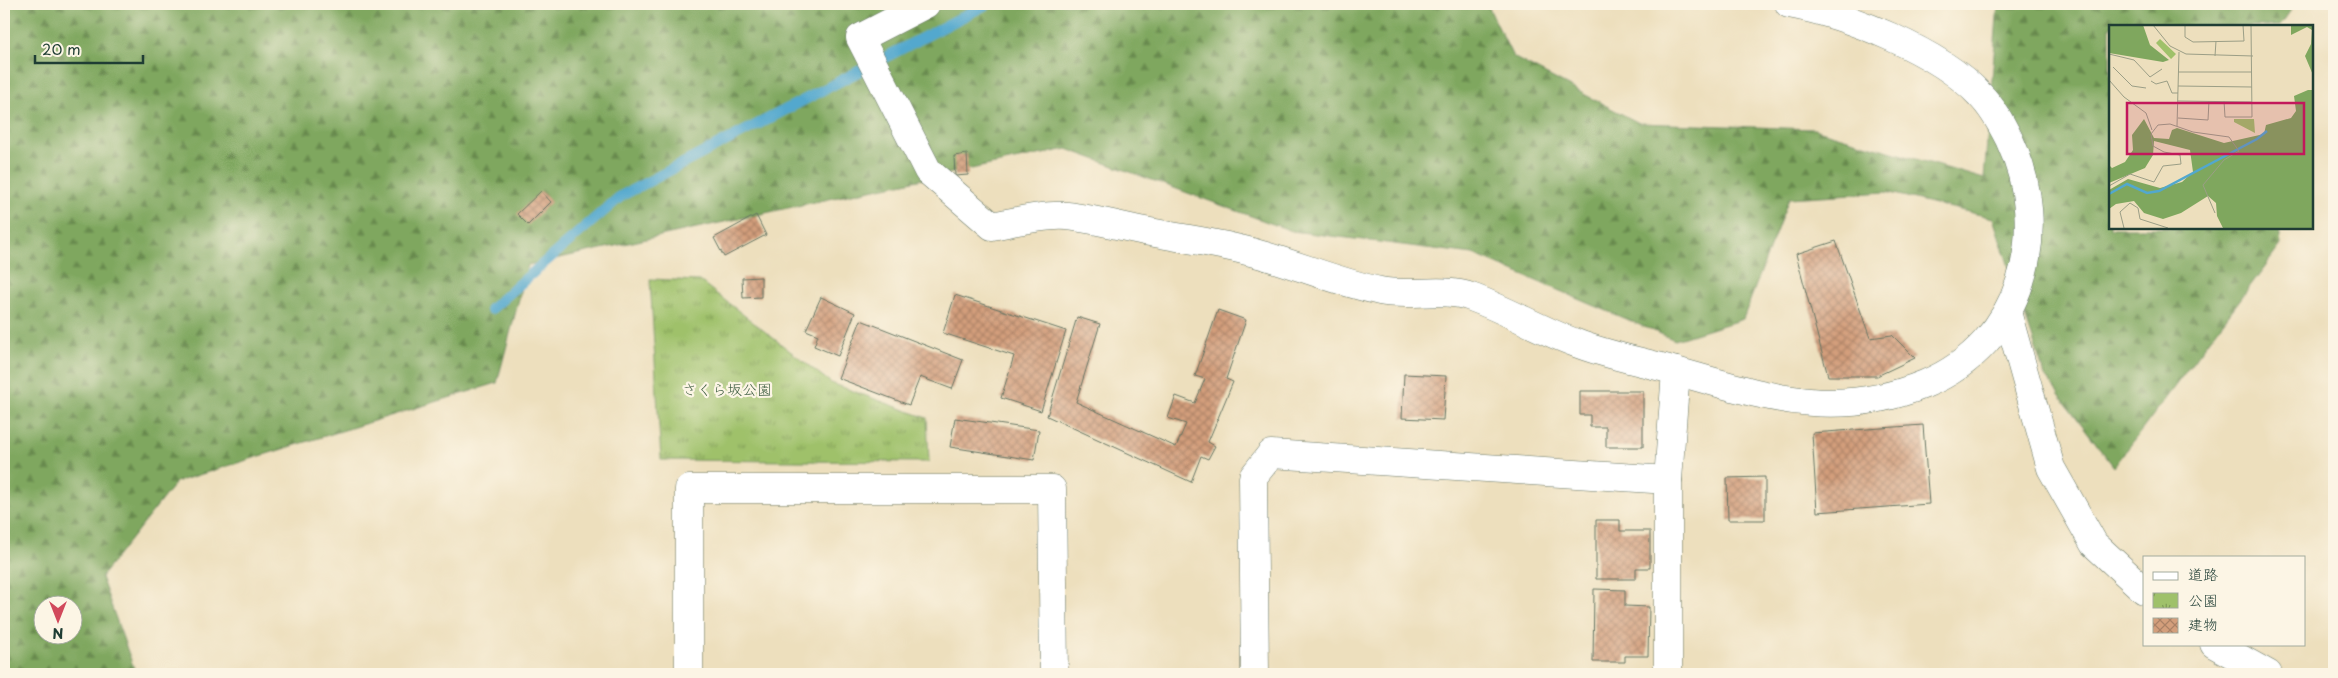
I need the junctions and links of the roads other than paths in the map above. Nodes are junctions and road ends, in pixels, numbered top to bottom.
1 (926, 4) edge
2 (1789, 4) edge
3 (2007, 312) junction
4 (1676, 371) junction
5 (1668, 480) junction
6 (2143, 589) edge
7 (2218, 646) edge
8 (689, 674) edge
9 (1054, 674) edge
10 (1255, 674) edge
11 (1668, 674) edge
12 (2268, 674) edge

1 - 4 street
2 - 3 street
3 - 4 street
3 - 6 street
4 - 5 street
5 - 10 street
5 - 11 street
7 - 12 street
8 - 9 street

